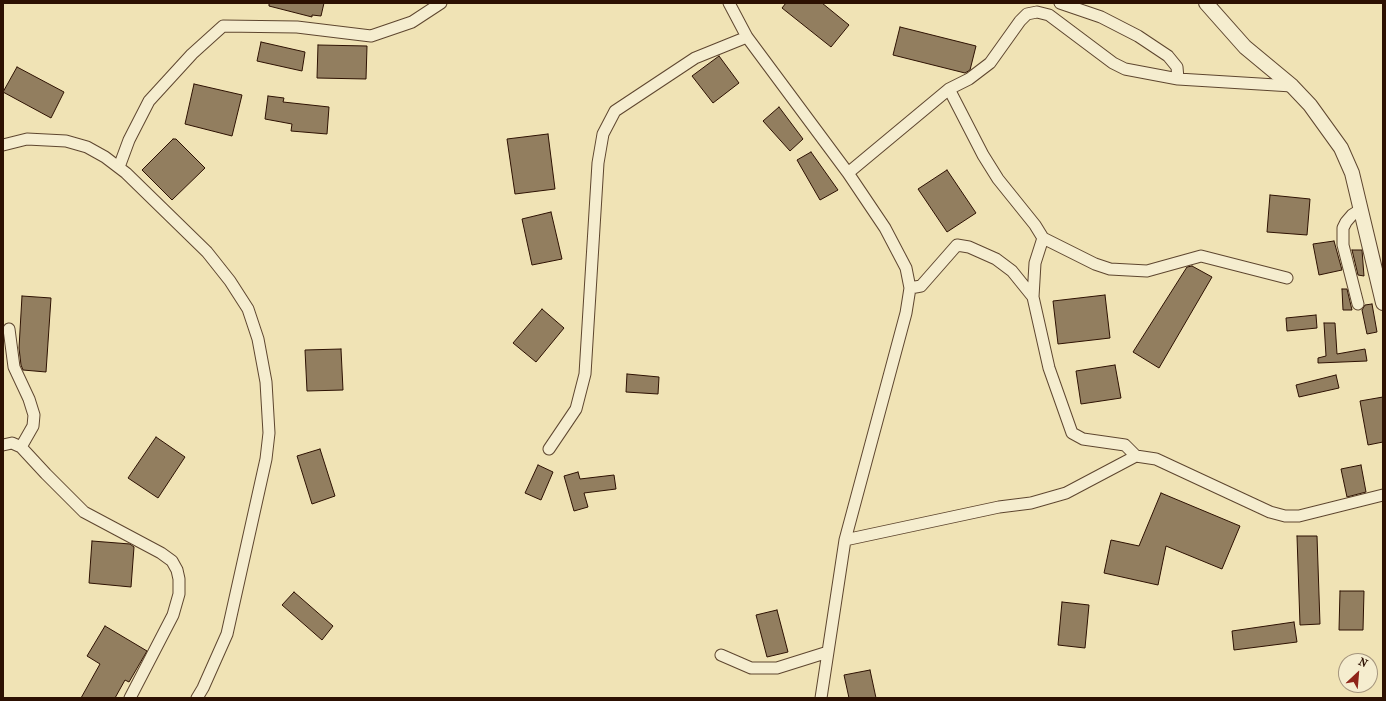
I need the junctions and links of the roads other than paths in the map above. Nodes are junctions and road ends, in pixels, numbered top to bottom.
1 (441, 3) edge
2 (729, 3) edge
3 (1060, 3) edge
4 (1206, 3) edge
5 (747, 37) junction
6 (1178, 79) junction
7 (1292, 86) junction
8 (949, 89) junction
9 (3, 145) edge
10 (119, 167) junction
11 (848, 173) junction
12 (1360, 210) junction
13 (1043, 238) junction
14 (1287, 278) dead end
15 (910, 288) junction
16 (1033, 297) junction
17 (1383, 303) edge
18 (1358, 304) dead end
19 (9, 329) dead end
20 (3, 445) edge
21 (21, 447) junction
22 (549, 449) dead end
23 (1136, 456) junction
24 (1383, 495) edge
25 (845, 540) junction
26 (828, 652) junction
27 (721, 655) dead end
28 (130, 698) edge
29 (197, 698) edge
30 (821, 698) edge

1 - 10 street
2 - 5 street
3 - 6 street
4 - 7 street
5 - 11 street
5 - 22 street
6 - 7 street
6 - 8 street
7 - 12 street
8 - 11 street
8 - 13 street
9 - 10 street
10 - 29 street
11 - 15 street
12 - 17 street
12 - 18 street
13 - 14 street
13 - 16 street
15 - 16 street
15 - 25 street
16 - 23 street
19 - 21 street
20 - 21 street
21 - 28 street
23 - 24 street
23 - 25 street
25 - 26 street
26 - 27 street
26 - 30 street

